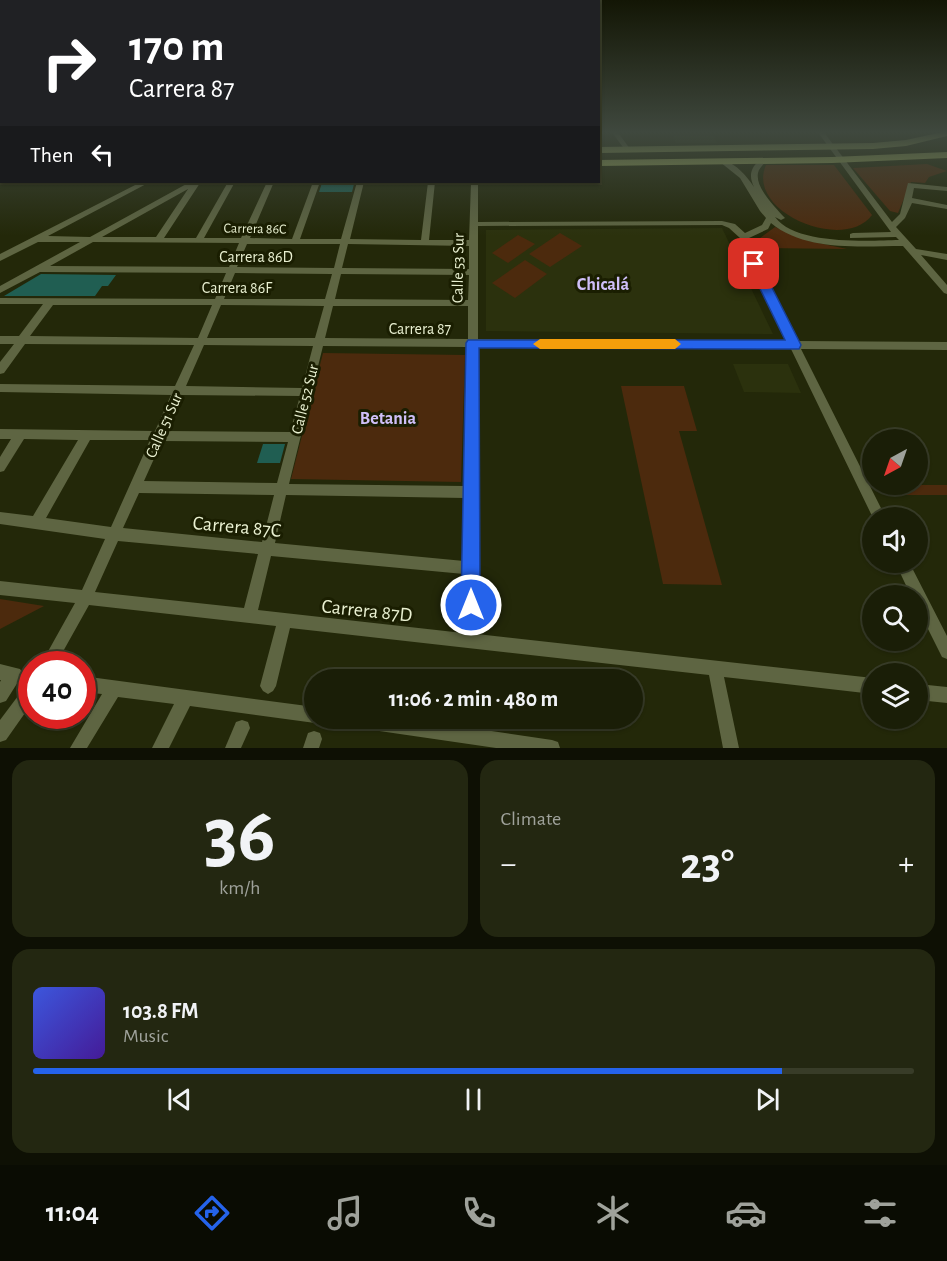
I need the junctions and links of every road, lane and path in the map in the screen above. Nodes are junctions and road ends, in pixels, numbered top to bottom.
1 (730, 166) edge
2 (759, 166) edge
3 (846, 166) edge
4 (144, 183) edge
5 (194, 183) edge
6 (195, 183) edge
7 (230, 183) edge
8 (270, 183) edge
9 (316, 183) edge
10 (360, 183) edge
11 (431, 183) edge
12 (474, 183) edge
13 (947, 189) edge
14 (910, 200) junction
15 (947, 207) edge
16 (772, 216) junction
17 (474, 224) junction
18 (891, 226) junction
19 (897, 234) junction
20 (744, 237) junction
21 (36, 239) junction
22 (91, 239) junction
23 (158, 240) junction
24 (199, 240) junction
25 (244, 241) junction
26 (295, 242) junction
27 (345, 242) junction
28 (425, 242) junction
29 (474, 243) junction
30 (905, 243) junction
31 (911, 251) junction
32 (947, 257) edge
33 (0, 258) edge
34 (38, 269) junction
35 (231, 270) junction
36 (337, 271) junction
37 (474, 272) junction
38 (0, 290) edge
39 (946, 290) edge
40 (0, 301) edge
41 (51, 301) junction
42 (218, 302) junction
43 (329, 303) junction
44 (473, 303) junction
45 (0, 340) edge
46 (22, 340) junction
47 (201, 341) junction
48 (319, 342) junction
49 (473, 343) junction
50 (794, 345) junction
51 (947, 346) edge
52 (0, 370) edge
53 (0, 388) edge
54 (179, 390) junction
55 (306, 392) junction
56 (0, 434) edge
57 (21, 434) junction
58 (87, 435) junction
59 (159, 436) junction
60 (295, 437) junction
61 (0, 467) edge
62 (135, 487) junction
63 (281, 489) junction
64 (472, 492) junction
65 (875, 507) edge
66 (0, 518) edge
67 (36, 523) junction
68 (114, 534) junction
69 (266, 548) junction
70 (471, 568) junction
71 (908, 573) edge
72 (0, 588) edge
73 (85, 599) junction
74 (249, 617) junction
75 (285, 621) junction
76 (470, 642) junction
77 (55, 651) edge
78 (947, 652) edge
79 (715, 669) junction
80 (8, 673) edge
81 (862, 685) edge
82 (96, 686) edge
83 (268, 687) dead end
84 (114, 689) junction
85 (928, 693) edge
86 (0, 695) edge
87 (947, 695) edge
88 (186, 698) junction
89 (18, 709) edge
90 (304, 713) edge
91 (242, 728) dead end
92 (409, 729) edge
93 (0, 734) edge
94 (491, 743) edge
95 (78, 748) edge
96 (160, 748) edge
97 (233, 748) edge
98 (552, 748) edge
99 (731, 748) edge

1 - 16 street
2 - 16 street
3 - 18 street
4 - 21 street
5 - 22 street
6 - 23 street
7 - 24 street
8 - 25 street, Calle 51 Sur
9 - 26 street
10 - 27 street, Calle 52 Sur
11 - 28 street, Calle 53 Sur
12 - 17 street, Calle 53 Sur
13 - 14 street
14 - 15 street
14 - 18 street
16 - 19 street
16 - 20 street
16 - 30 street
17 - 20 street
17 - 29 street, Calle 53 Sur
18 - 19 street
19 - 30 street
20 - 50 street
21 - 22 street, Carrera 86C
21 - 33 street
22 - 23 street, Carrera 86C
22 - 34 street
23 - 24 street, Carrera 86C
24 - 25 street, Carrera 86C
25 - 26 street, Carrera 86C
25 - 35 street, Calle 51 Sur
26 - 27 street, Carrera 86C
27 - 28 street, Carrera 86C
27 - 36 street, Calle 52 Sur
28 - 29 street, Carrera 86C
29 - 37 street, Calle 53 Sur
30 - 31 street
31 - 32 street
31 - 39 street
34 - 35 street, Carrera 86D
34 - 38 street
35 - 36 street, Carrera 86D
35 - 42 street, Calle 51 Sur
36 - 37 street, Carrera 86D
36 - 43 street, Calle 52 Sur
37 - 44 street, Calle 53 Sur
40 - 41 street, Carrera 86F
41 - 42 street, Carrera 86F
41 - 46 street
42 - 43 street, Carrera 86F
42 - 47 street, Calle 51 Sur
43 - 44 street, Carrera 86F
43 - 48 street, Calle 52 Sur
44 - 49 street, Calle 53 Sur
45 - 46 street, Carrera 87
46 - 47 street, Carrera 87
46 - 52 street
47 - 48 street, Carrera 87
47 - 54 street, Calle 51 Sur
48 - 49 street, Carrera 87
48 - 55 street, Calle 52 Sur
49 - 50 street, Carrera 87
49 - 64 street, Calle 53 Sur
50 - 51 street, Carrera 87
50 - 65 street
53 - 54 street
54 - 55 street
54 - 59 street, Calle 51 Sur
55 - 60 street, Calle 52 Sur
56 - 57 street
57 - 58 street
57 - 61 street
58 - 59 street
58 - 67 street
59 - 60 street
59 - 62 street, Calle 51 Sur
60 - 63 street, Calle 52 Sur
62 - 63 street
62 - 68 street, Calle 51 Sur
63 - 64 street
63 - 69 street, Calle 52 Sur
64 - 70 street, Calle 53 Sur
66 - 67 street, Carrera 87C
67 - 68 street, Carrera 87C
68 - 69 street, Carrera 87C
68 - 73 street, Calle 51 Sur
69 - 70 street, Carrera 87C
69 - 74 street, Calle 52 Sur
70 - 76 street, Calle 53 Sur
71 - 78 street
72 - 73 street, Carrera 87D
73 - 74 street, Carrera 87D
73 - 77 street, Calle 51 Sur
74 - 75 street, Carrera 87D
75 - 76 street, Carrera 87D
75 - 83 street
76 - 79 street, Carrera 87D
79 - 81 street, Carrera 87D
79 - 99 street
80 - 86 street
82 - 84 street
84 - 88 street
84 - 95 street
85 - 87 street
88 - 90 street
88 - 96 street
89 - 93 street
91 - 97 street
92 - 94 street
94 - 98 street

